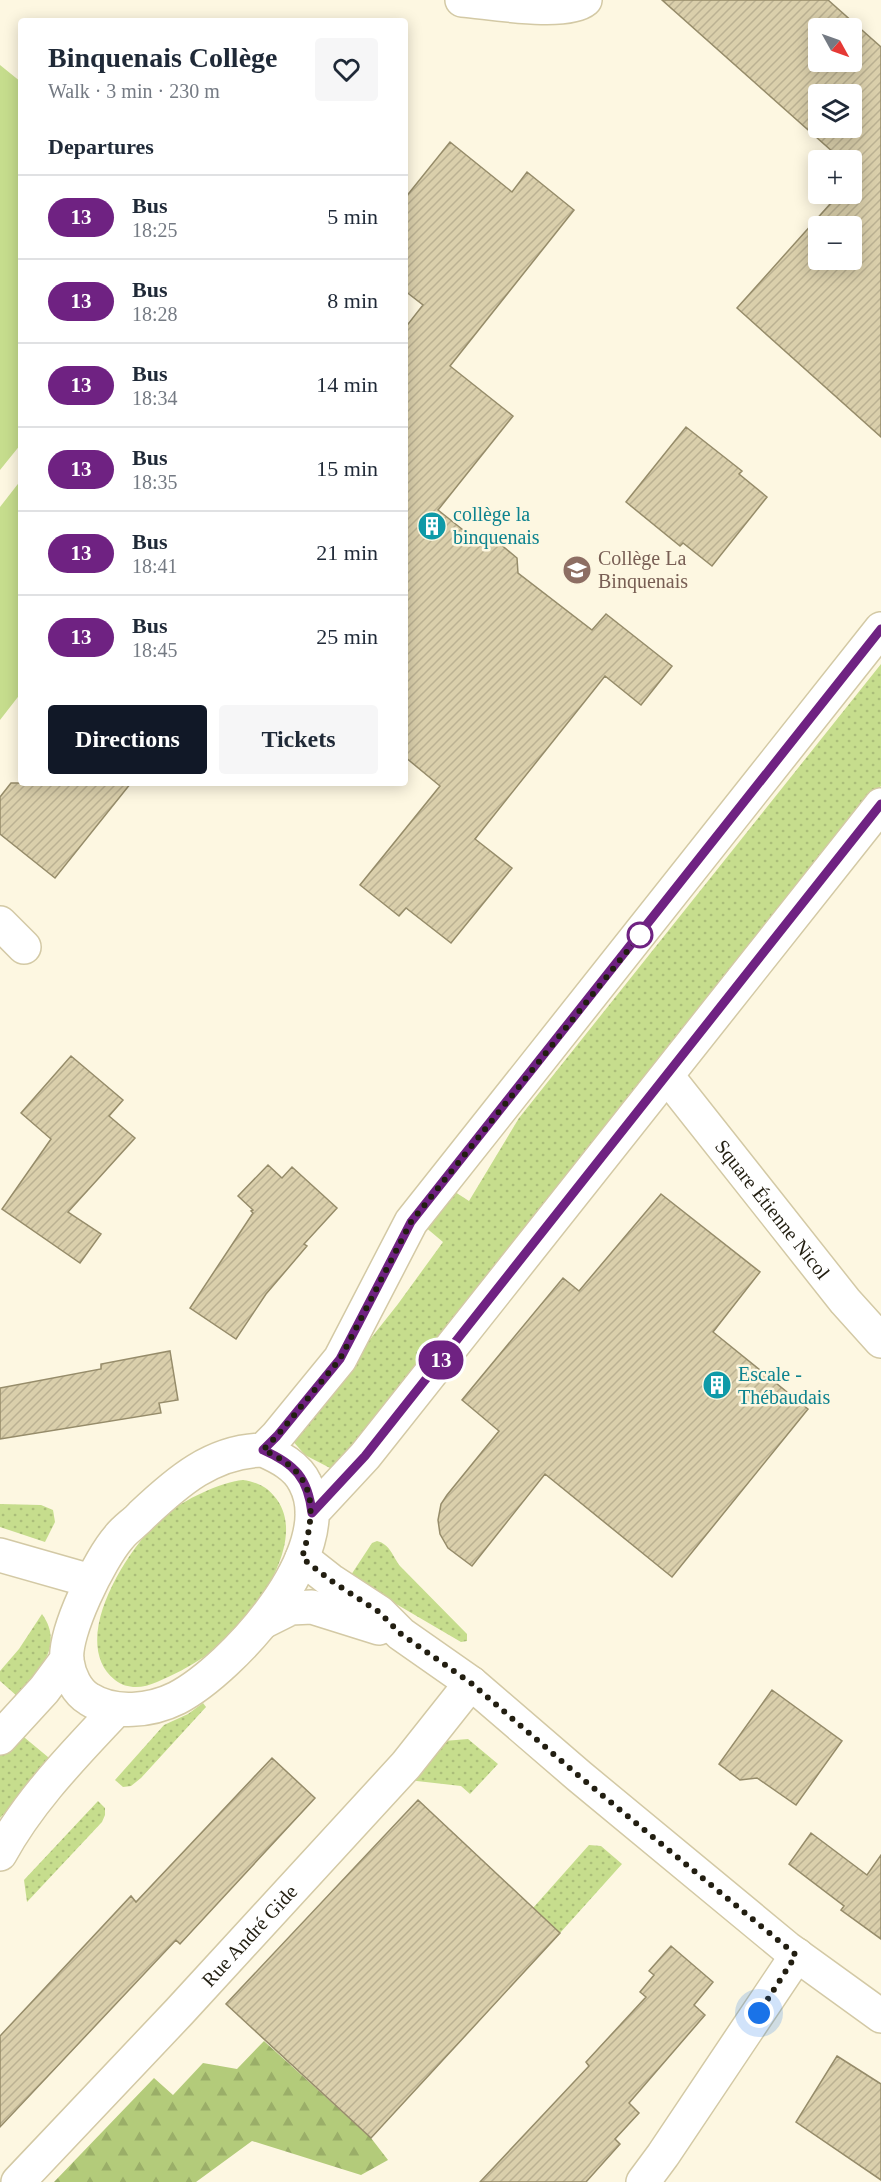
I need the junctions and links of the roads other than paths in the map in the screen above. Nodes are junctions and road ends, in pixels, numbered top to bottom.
1 (462, 0) edge
2 (585, 0) edge
3 (881, 629) edge
4 (881, 805) edge
5 (0, 923) edge
6 (24, 947) dead end
7 (667, 1076) junction
8 (881, 1341) edge
9 (263, 1450) junction
10 (312, 1513) junction
11 (0, 1555) edge
12 (302, 1558) junction
13 (91, 1581) junction
14 (265, 1621) junction
15 (401, 1634) junction
16 (67, 1659) junction
17 (471, 1683) junction
18 (116, 1710) junction
19 (0, 1738) edge
20 (0, 1854) edge
21 (796, 1955) junction
22 (881, 2016) edge
23 (18, 2182) edge
24 (643, 2182) edge

1 - 2 main road
3 - 9 main road
4 - 7 main road
5 - 6 main road
7 - 8 main road, Square Étienne Nicol
7 - 10 main road
9 - 10 main road
9 - 13 main road
10 - 12 main road
11 - 13 main road
12 - 14 main road
12 - 15 main road
13 - 16 main road
14 - 15 main road
14 - 18 main road
15 - 17 main road
16 - 18 main road
16 - 19 main road
17 - 21 main road
17 - 23 main road, Rue André Gide
18 - 20 main road
21 - 22 main road
21 - 24 main road

